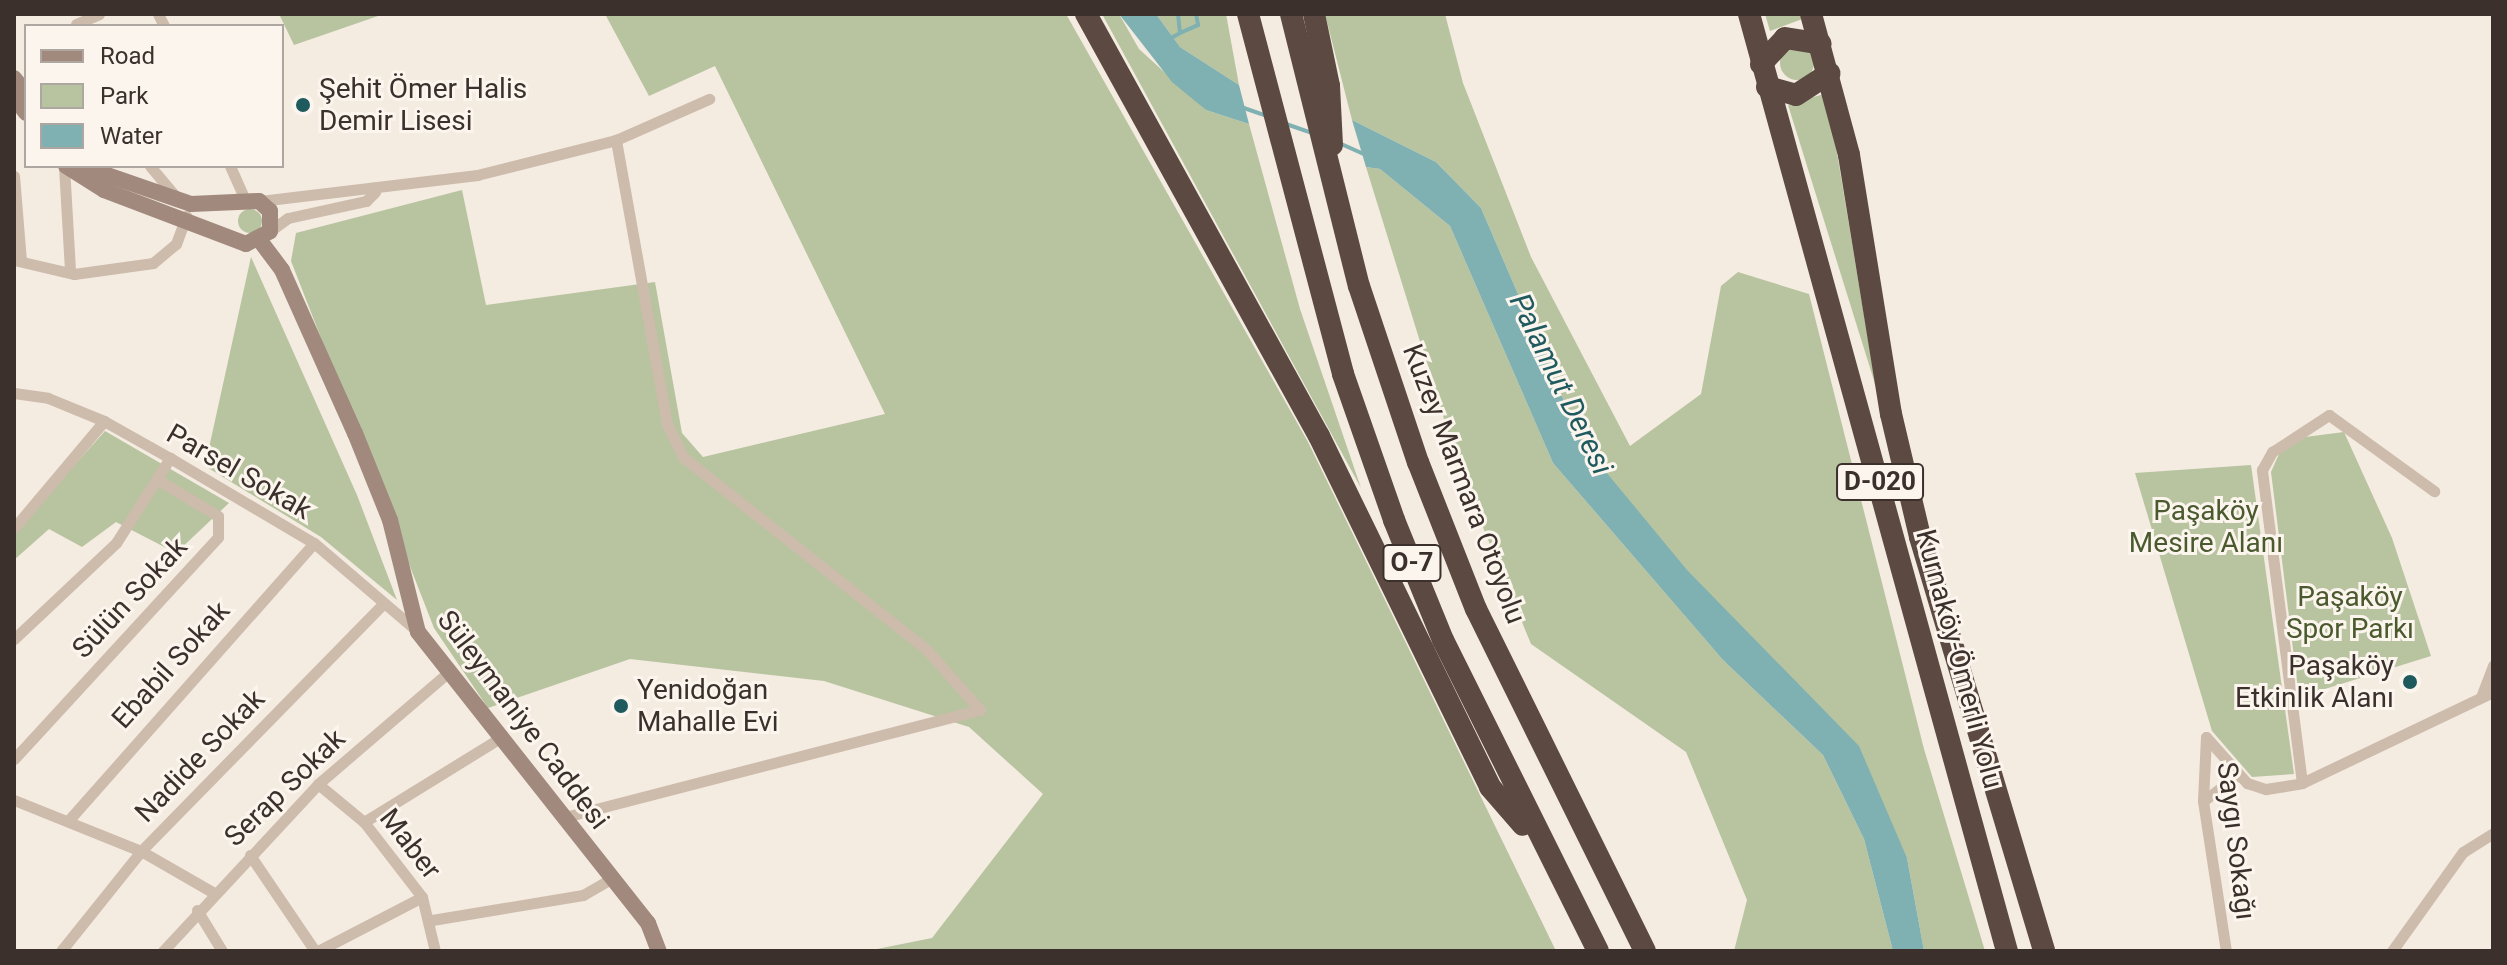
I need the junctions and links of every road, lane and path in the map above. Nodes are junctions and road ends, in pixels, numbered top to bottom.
1 (99, 14) edge
2 (1086, 14) edge
3 (1248, 14) edge
4 (1291, 14) edge
5 (1314, 14) edge
6 (1749, 14) edge
7 (1811, 14) edge
8 (74, 21) edge
9 (1821, 44) junction
10 (1761, 64) junction
11 (1830, 73) junction
12 (1318, 87) junction
13 (1767, 87) junction
14 (709, 99) dead end
15 (616, 140) junction
16 (65, 168) edge
17 (68, 168) edge
18 (86, 168) edge
19 (152, 168) edge
20 (231, 168) edge
21 (14, 176) edge
22 (375, 192) junction
23 (248, 201) junction
24 (183, 208) junction
25 (232, 236) junction
26 (265, 236) junction
27 (18, 261) edge
28 (70, 271) junction
29 (14, 393) edge
30 (104, 421) junction
31 (170, 458) junction
32 (158, 480) junction
33 (2434, 491) dead end
34 (14, 528) edge
35 (314, 543) junction
36 (384, 603) junction
37 (418, 632) junction
38 (14, 639) edge
39 (2493, 665) edge
40 (451, 670) junction
41 (2493, 692) edge
42 (2481, 697) junction
43 (503, 736) junction
44 (14, 759) edge
45 (2237, 776) junction
46 (2302, 783) junction
47 (318, 784) junction
48 (14, 800) edge
49 (2203, 801) junction
50 (565, 817) junction
51 (68, 821) junction
52 (364, 822) junction
53 (2493, 833) edge
54 (1542, 846) junction
55 (141, 851) junction
56 (250, 855) junction
57 (611, 879) junction
58 (214, 893) junction
59 (422, 897) junction
60 (197, 910) junction
61 (432, 920) junction
62 (61, 951) edge
63 (163, 951) edge
64 (222, 951) edge
65 (316, 951) edge
66 (435, 951) edge
67 (659, 951) edge
68 (1598, 951) edge
69 (1645, 951) edge
70 (2007, 951) edge
71 (2044, 951) edge
72 (2226, 951) edge
73 (2392, 951) edge

1 - 8 street
2 - 54 highway
3 - 54 highway, O-7
4 - 12 highway, Kuzey Marmara Otoyolu / O-7
5 - 12 highway
6 - 10 highway, Kurnaköy-Ömerli Yolu / D-020
7 - 9 highway, Kurnaköy-Ömerli Yolu / D-020
9 - 10 highway
9 - 11 highway, Kurnaköy-Ömerli Yolu / D-020
10 - 13 highway, Kurnaköy-Ömerli Yolu / D-020
11 - 13 highway
11 - 71 highway, Kurnaköy-Ömerli Yolu / D-020
12 - 69 highway, Kuzey Marmara Otoyolu / O-7
13 - 70 highway, Kurnaköy-Ömerli Yolu / D-020
14 - 15 street
15 - 22 street
15 - 50 street
16 - 28 street
17 - 24 street
18 - 24 street
19 - 24 street
20 - 23 street
21 - 27 street
22 - 23 street
22 - 26 street
23 - 24 street
23 - 25 street
23 - 26 street, Süleymaniye Caddesi
24 - 25 street
24 - 28 street
25 - 26 street
26 - 37 street, Süleymaniye Caddesi
27 - 28 street
29 - 30 street, Parsel Sokak
30 - 31 street, Parsel Sokak
30 - 34 street
31 - 32 street
31 - 35 street, Parsel Sokak
32 - 38 street
32 - 44 street, Sülün Sokak
33 - 46 street
35 - 36 street, Parsel Sokak
35 - 51 street, Ebabil Sokak
36 - 37 street, Parsel Sokak
36 - 55 street, Nadide Sokak
37 - 40 street, Süleymaniye Caddesi
39 - 42 street
40 - 43 street, Süleymaniye Caddesi
40 - 47 street, Serap Sokak
41 - 42 street
42 - 46 street
43 - 50 street, Süleymaniye Caddesi
43 - 52 street
45 - 46 street
45 - 49 street
45 - 49 street, Saygı Sokağı
47 - 52 street, Maber
47 - 56 street, Serap Sokak
48 - 51 street
49 - 72 street, Saygı Sokağı
50 - 57 street, Süleymaniye Caddesi
51 - 55 street
52 - 59 street, Maber
53 - 73 street
54 - 68 highway, O-7
55 - 58 street
55 - 62 street, Nadide Sokak
56 - 58 street, Serap Sokak
56 - 65 street
57 - 61 street
57 - 67 street, Süleymaniye Caddesi
58 - 60 street, Serap Sokak
59 - 61 street, Maber
59 - 65 street
60 - 63 street, Serap Sokak
60 - 64 street
61 - 66 street, Maber

